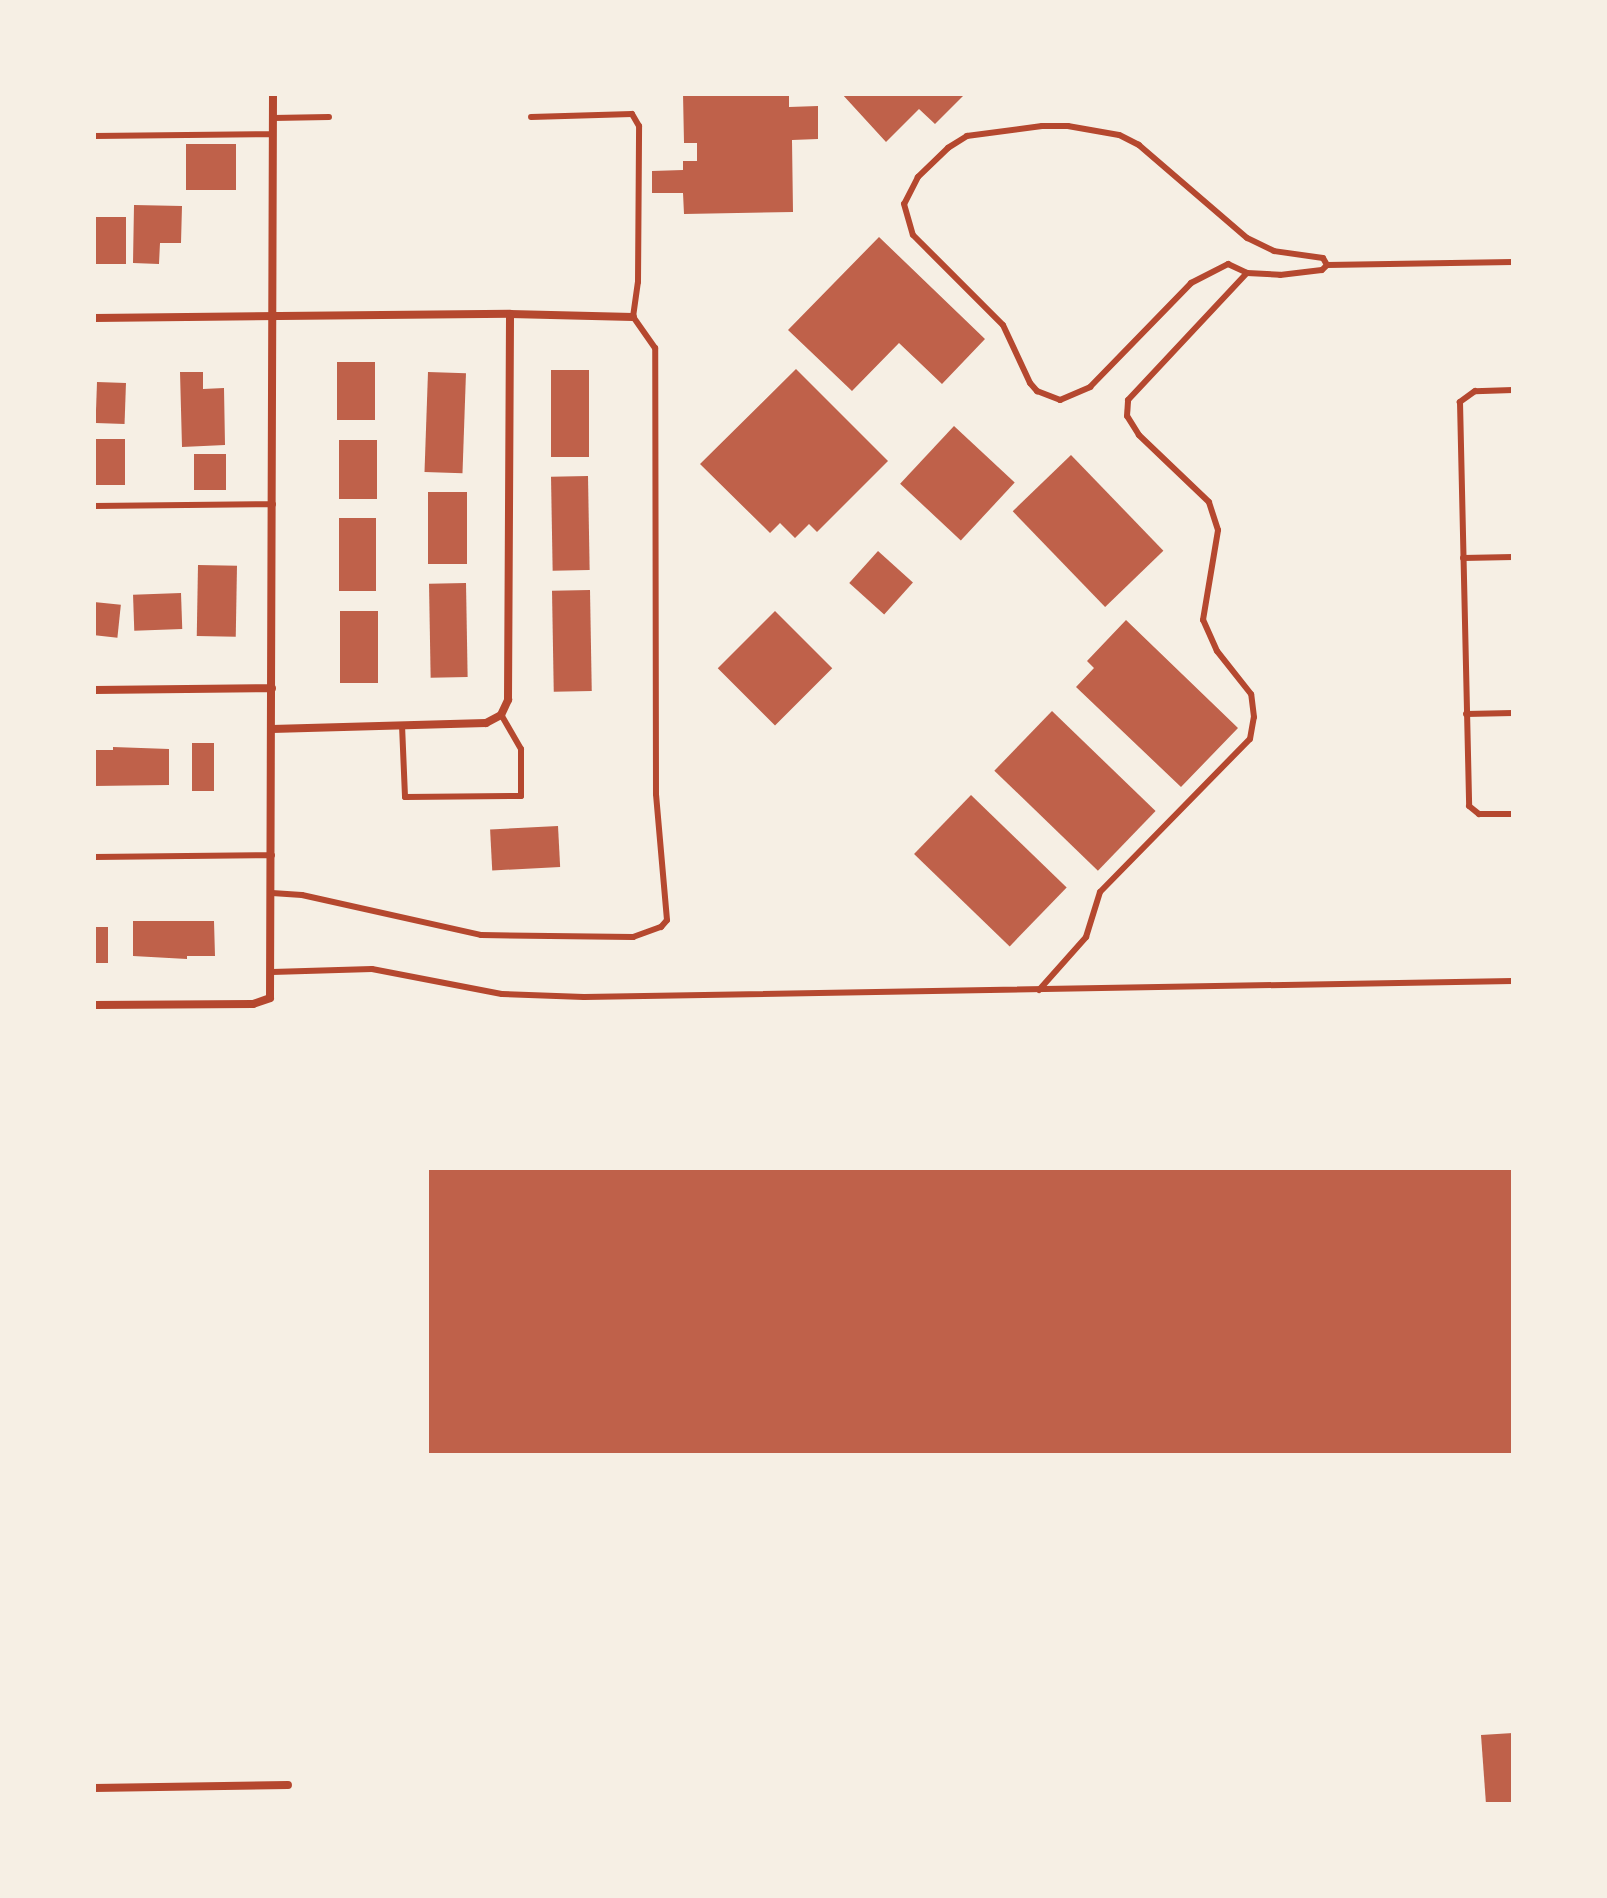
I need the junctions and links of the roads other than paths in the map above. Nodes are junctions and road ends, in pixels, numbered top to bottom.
1 (273, 94) edge
2 (329, 117) dead end
3 (531, 117) dead end
4 (273, 118) junction
5 (273, 134) junction
6 (94, 136) edge
7 (1513, 262) edge
8 (1327, 265) junction
9 (1247, 273) junction
10 (510, 314) junction
11 (274, 316) junction
12 (633, 317) junction
13 (94, 318) edge
14 (1513, 390) edge
15 (273, 504) junction
16 (94, 506) edge
17 (1513, 557) edge
18 (1463, 558) junction
19 (272, 688) junction
20 (94, 690) edge
21 (1513, 713) edge
22 (1466, 714) junction
23 (501, 715) junction
24 (402, 725) junction
25 (272, 729) junction
26 (1513, 814) edge
27 (272, 855) junction
28 (94, 857) edge
29 (272, 893) junction
30 (272, 972) junction
31 (1513, 981) edge
32 (1039, 990) junction
33 (94, 1005) edge
34 (288, 1785) dead end
35 (94, 1788) edge

1 - 4 street
2 - 4 lane
3 - 12 lane
4 - 5 street
5 - 6 lane
5 - 11 street
7 - 8 lane
8 - 9 lane
8 - 9 lane
9 - 32 lane
10 - 11 street
10 - 12 street
10 - 23 street
11 - 13 street
11 - 15 street
12 - 29 lane
14 - 18 lane
15 - 16 lane
15 - 19 street
17 - 18 lane
18 - 22 lane
19 - 20 street
19 - 25 street
21 - 22 lane
22 - 26 lane
23 - 24 street
23 - 24 lane
24 - 25 street
25 - 27 street
27 - 28 lane
27 - 29 street
29 - 30 street
30 - 32 lane
30 - 33 street
31 - 32 lane
34 - 35 street

